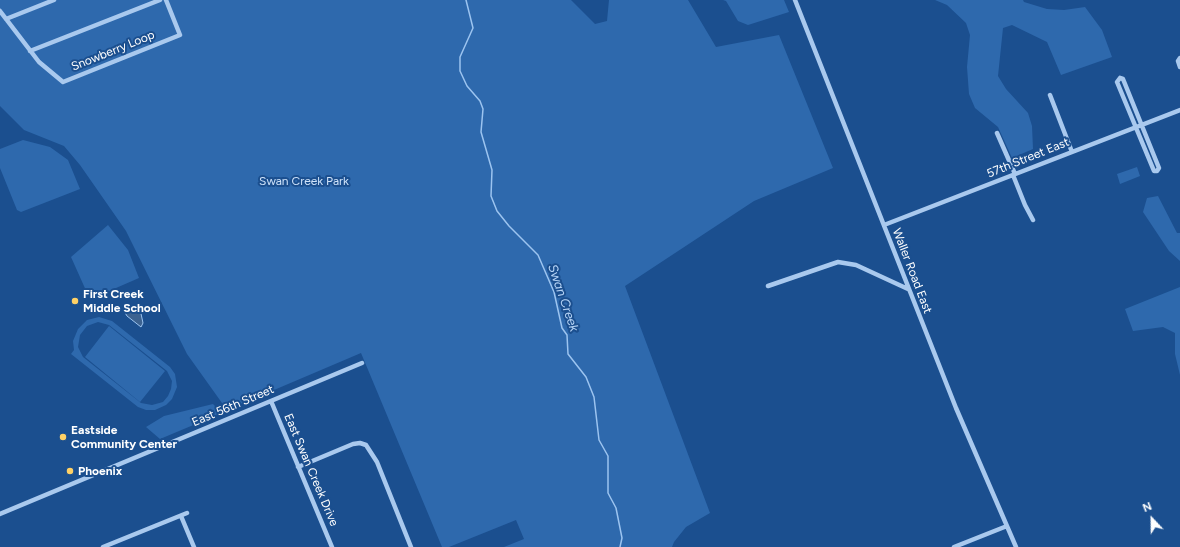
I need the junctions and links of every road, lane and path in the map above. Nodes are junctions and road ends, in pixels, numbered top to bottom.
1 (54, 0) edge
2 (160, 0) edge
3 (166, 0) edge
4 (795, 0) edge
5 (0, 11) edge
6 (6, 19) junction
7 (30, 51) junction
8 (1180, 58) edge
9 (1180, 67) edge
10 (1050, 95) dead end
11 (1180, 110) edge
12 (1139, 126) junction
13 (997, 132) dead end
14 (1072, 152) junction
15 (1014, 174) junction
16 (1033, 220) dead end
17 (884, 225) junction
18 (768, 286) dead end
19 (908, 289) junction
20 (362, 363) dead end
21 (271, 401) junction
22 (298, 467) junction
23 (187, 513) dead end
24 (0, 514) edge
25 (181, 516) junction
26 (1007, 526) junction
27 (102, 547) edge
28 (194, 547) edge
29 (332, 547) edge
30 (411, 547) edge
31 (954, 547) edge
32 (1016, 547) edge

1 - 6 street
2 - 7 street
3 - 7 street, Snowberry Loop
4 - 17 street, Waller Road East
5 - 6 street, Snowberry Loop
6 - 7 street, Snowberry Loop
8 - 9 street
10 - 14 street
11 - 12 street, 57th Street East
12 - 12 street
12 - 12 street
12 - 14 street, 57th Street East
13 - 15 street
14 - 15 street, 57th Street East
15 - 16 street
15 - 17 street, 57th Street East
17 - 19 street, Waller Road East
18 - 19 street
19 - 26 street, Waller Road East
20 - 21 street, East 56th Street
21 - 22 street, East Swan Creek Drive
21 - 24 street, East 56th Street
22 - 29 street, East Swan Creek Drive
22 - 30 street
23 - 25 street
25 - 27 street
25 - 28 street
26 - 31 street
26 - 32 street, Waller Road East

